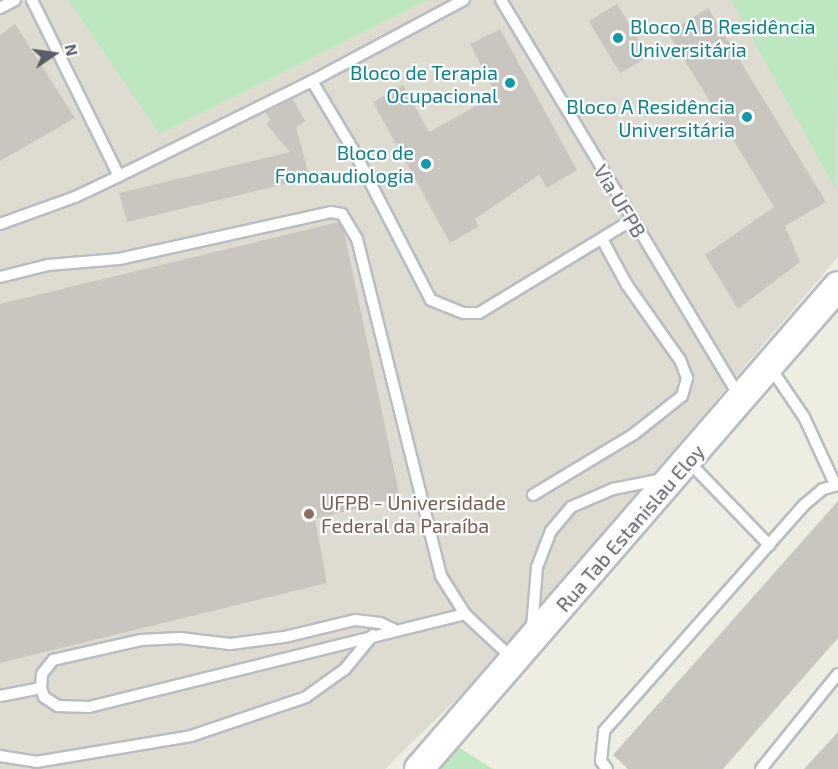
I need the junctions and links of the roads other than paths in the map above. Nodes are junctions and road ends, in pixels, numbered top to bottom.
1 (15, 0) edge
2 (32, 0) edge
3 (501, 0) edge
4 (460, 1) edge
5 (0, 8) edge
6 (312, 81) junction
7 (119, 176) junction
8 (632, 220) junction
9 (0, 224) edge
10 (602, 239) junction
11 (0, 277) edge
12 (838, 286) edge
13 (770, 366) junction
14 (741, 401) junction
15 (682, 469) junction
16 (837, 485) edge
17 (533, 495) dead end
18 (770, 545) junction
19 (465, 614) junction
20 (393, 629) junction
21 (373, 635) junction
22 (523, 650) junction
23 (838, 674) edge
24 (41, 688) junction
25 (0, 696) edge
26 (0, 756) edge
27 (419, 769) edge
28 (607, 769) edge
29 (761, 769) edge

1 - 5 lane
2 - 7 lane
3 - 8 lane, Via UFPB
4 - 6 lane
6 - 7 lane
6 - 10 lane
7 - 9 lane
8 - 10 lane
8 - 14 lane, Via UFPB
10 - 17 lane
11 - 19 lane
12 - 13 street, Rua Tab Estanislau Eloy
13 - 14 street, Rua Tab Estanislau Eloy
13 - 16 lane
14 - 15 street, Rua Tab Estanislau Eloy
15 - 18 lane
15 - 22 street, Rua Tab Estanislau Eloy
15 - 22 lane
16 - 18 lane
18 - 28 lane
19 - 20 lane
19 - 22 lane
20 - 21 lane
20 - 24 lane
21 - 24 lane
21 - 26 lane
22 - 27 street, Rua Tab Estanislau Eloy
23 - 29 lane
24 - 25 lane

